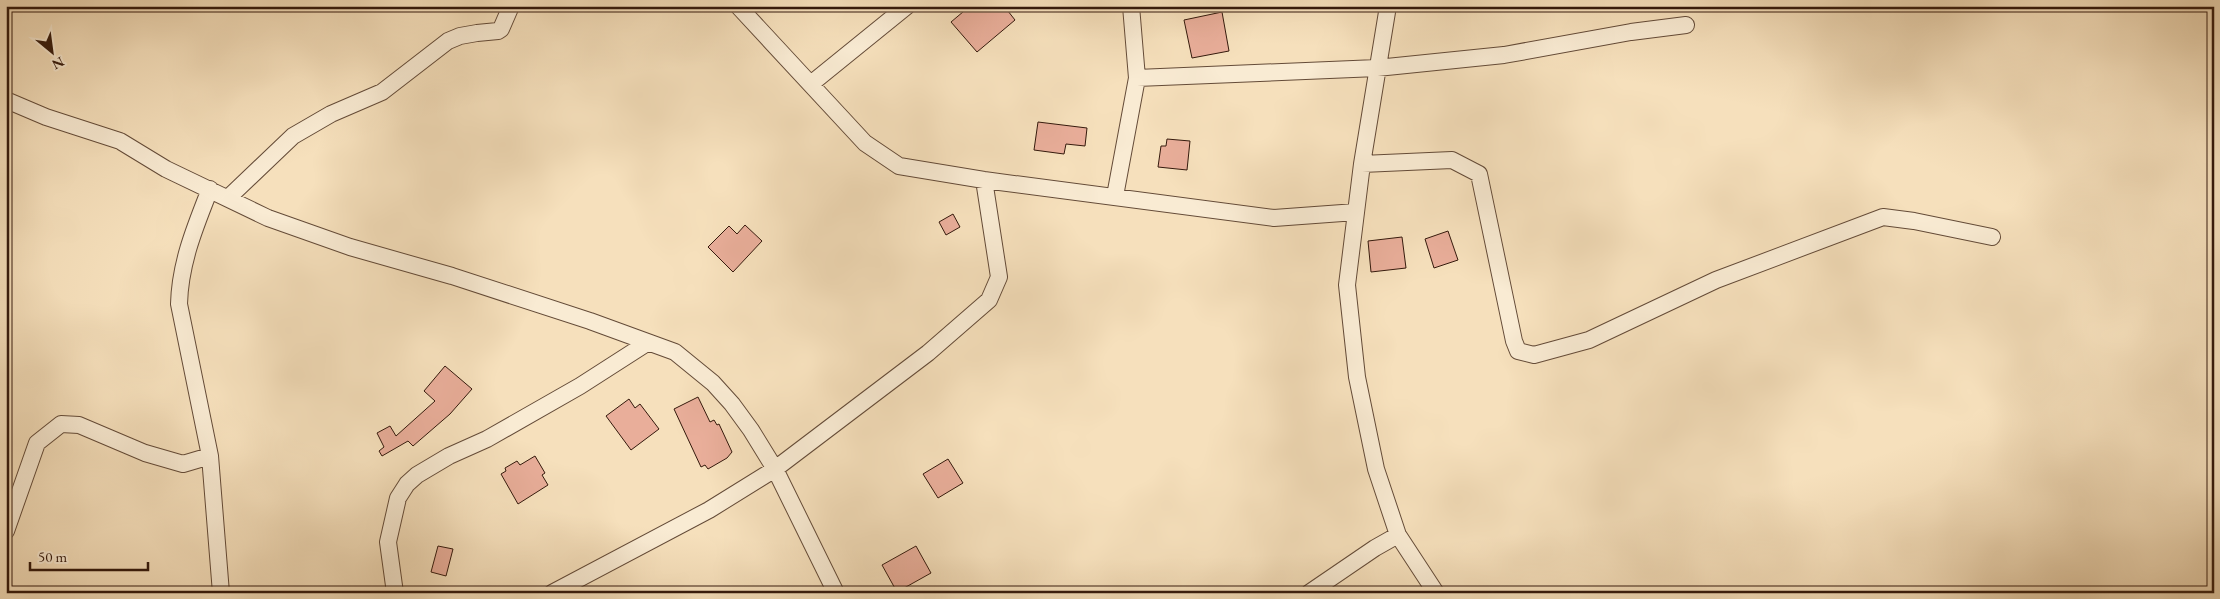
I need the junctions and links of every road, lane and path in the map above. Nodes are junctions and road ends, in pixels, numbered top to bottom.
1 (511, 6) edge
2 (738, 6) edge
3 (906, 6) edge
4 (1131, 6) edge
5 (1388, 6) edge
6 (1686, 25) dead end
7 (1377, 68) junction
8 (1137, 78) junction
9 (812, 83) junction
10 (6, 100) edge
11 (1362, 164) junction
12 (984, 180) junction
13 (210, 189) junction
14 (1115, 196) junction
15 (228, 198) junction
16 (1356, 212) junction
17 (1992, 238) dead end
18 (647, 343) junction
19 (210, 456) junction
20 (775, 469) junction
21 (6, 531) edge
22 (1398, 535) junction
23 (221, 593) edge
24 (395, 593) edge
25 (552, 593) edge
26 (836, 593) edge
27 (1309, 593) edge
28 (1436, 593) edge

1 - 15 street
2 - 9 street
3 - 9 street
4 - 8 street
5 - 7 street
6 - 7 street
7 - 8 street
7 - 11 street
8 - 14 street
9 - 12 street
10 - 13 street
11 - 16 street
11 - 17 street
12 - 14 street
12 - 20 street
13 - 15 street
13 - 19 street
14 - 16 street
15 - 18 street
16 - 22 street
18 - 20 street
18 - 24 street
19 - 21 street
19 - 23 street
20 - 25 street
20 - 26 street
22 - 27 street
22 - 28 street

